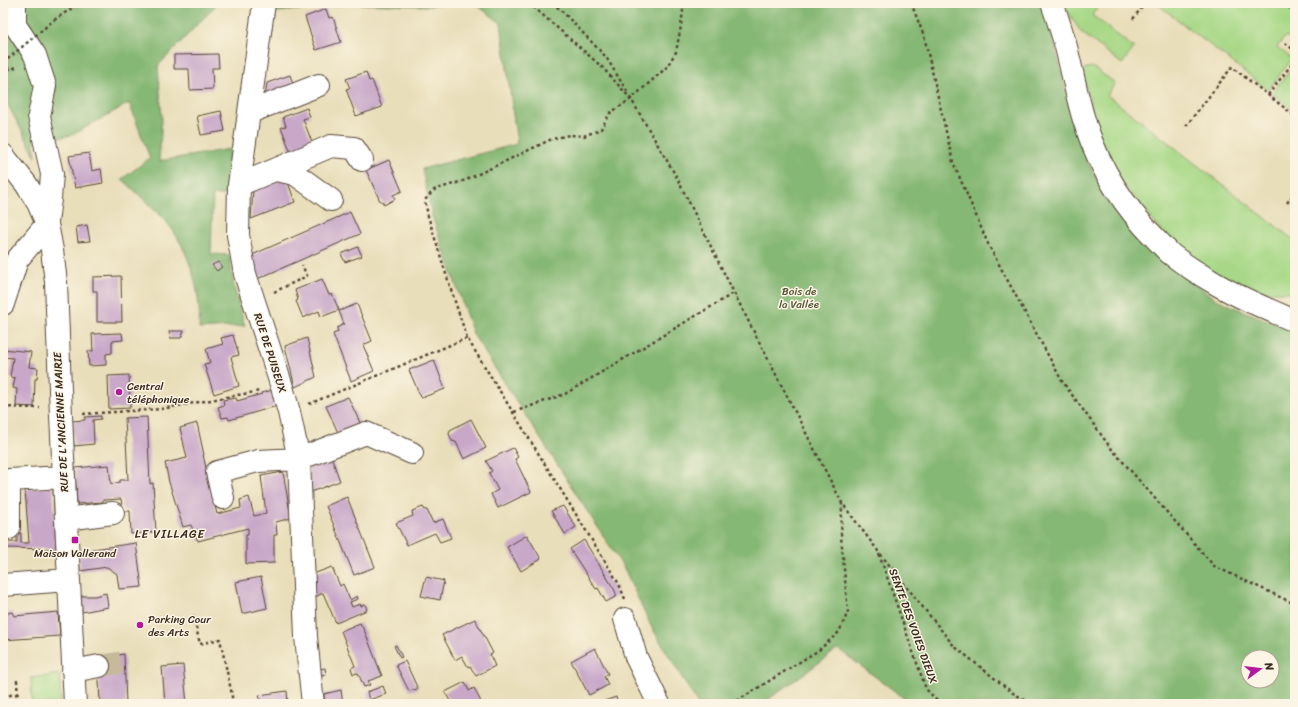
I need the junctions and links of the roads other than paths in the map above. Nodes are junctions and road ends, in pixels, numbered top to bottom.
1 (15, 3) edge
2 (264, 3) edge
3 (1052, 3) edge
4 (320, 85) dead end
5 (250, 112) junction
6 (3, 155) edge
7 (362, 160) dead end
8 (276, 170) junction
9 (239, 186) junction
10 (331, 200) dead end
11 (47, 224) junction
12 (3, 304) edge
13 (1295, 321) edge
14 (412, 453) dead end
15 (299, 459) junction
16 (64, 477) junction
17 (223, 498) dead end
18 (113, 513) dead end
19 (66, 519) junction
20 (9, 528) dead end
21 (68, 580) junction
22 (3, 585) edge
23 (624, 619) road end
24 (99, 666) tunnel mouth
25 (73, 671) junction
26 (75, 704) edge
27 (313, 704) edge
28 (659, 704) edge

1 - 11 street
2 - 5 street, RUE DE PUISEUX
3 - 13 street
4 - 5 street
5 - 9 street, RUE DE PUISEUX
6 - 11 street, RUE DE L'ANCIENNE MAIRIE
7 - 8 street
8 - 9 street
8 - 10 street
9 - 15 street, RUE DE PUISEUX
11 - 12 street
11 - 16 street, RUE DE L'ANCIENNE MAIRIE
14 - 15 street
15 - 17 street
15 - 27 street, RUE DE PUISEUX
16 - 19 street, RUE DE L'ANCIENNE MAIRIE
16 - 20 street
18 - 19 street
19 - 21 street, RUE DE L'ANCIENNE MAIRIE
21 - 22 street
21 - 25 street, RUE DE L'ANCIENNE MAIRIE
23 - 28 street
24 - 25 street
25 - 26 street, RUE DE L'ANCIENNE MAIRIE

